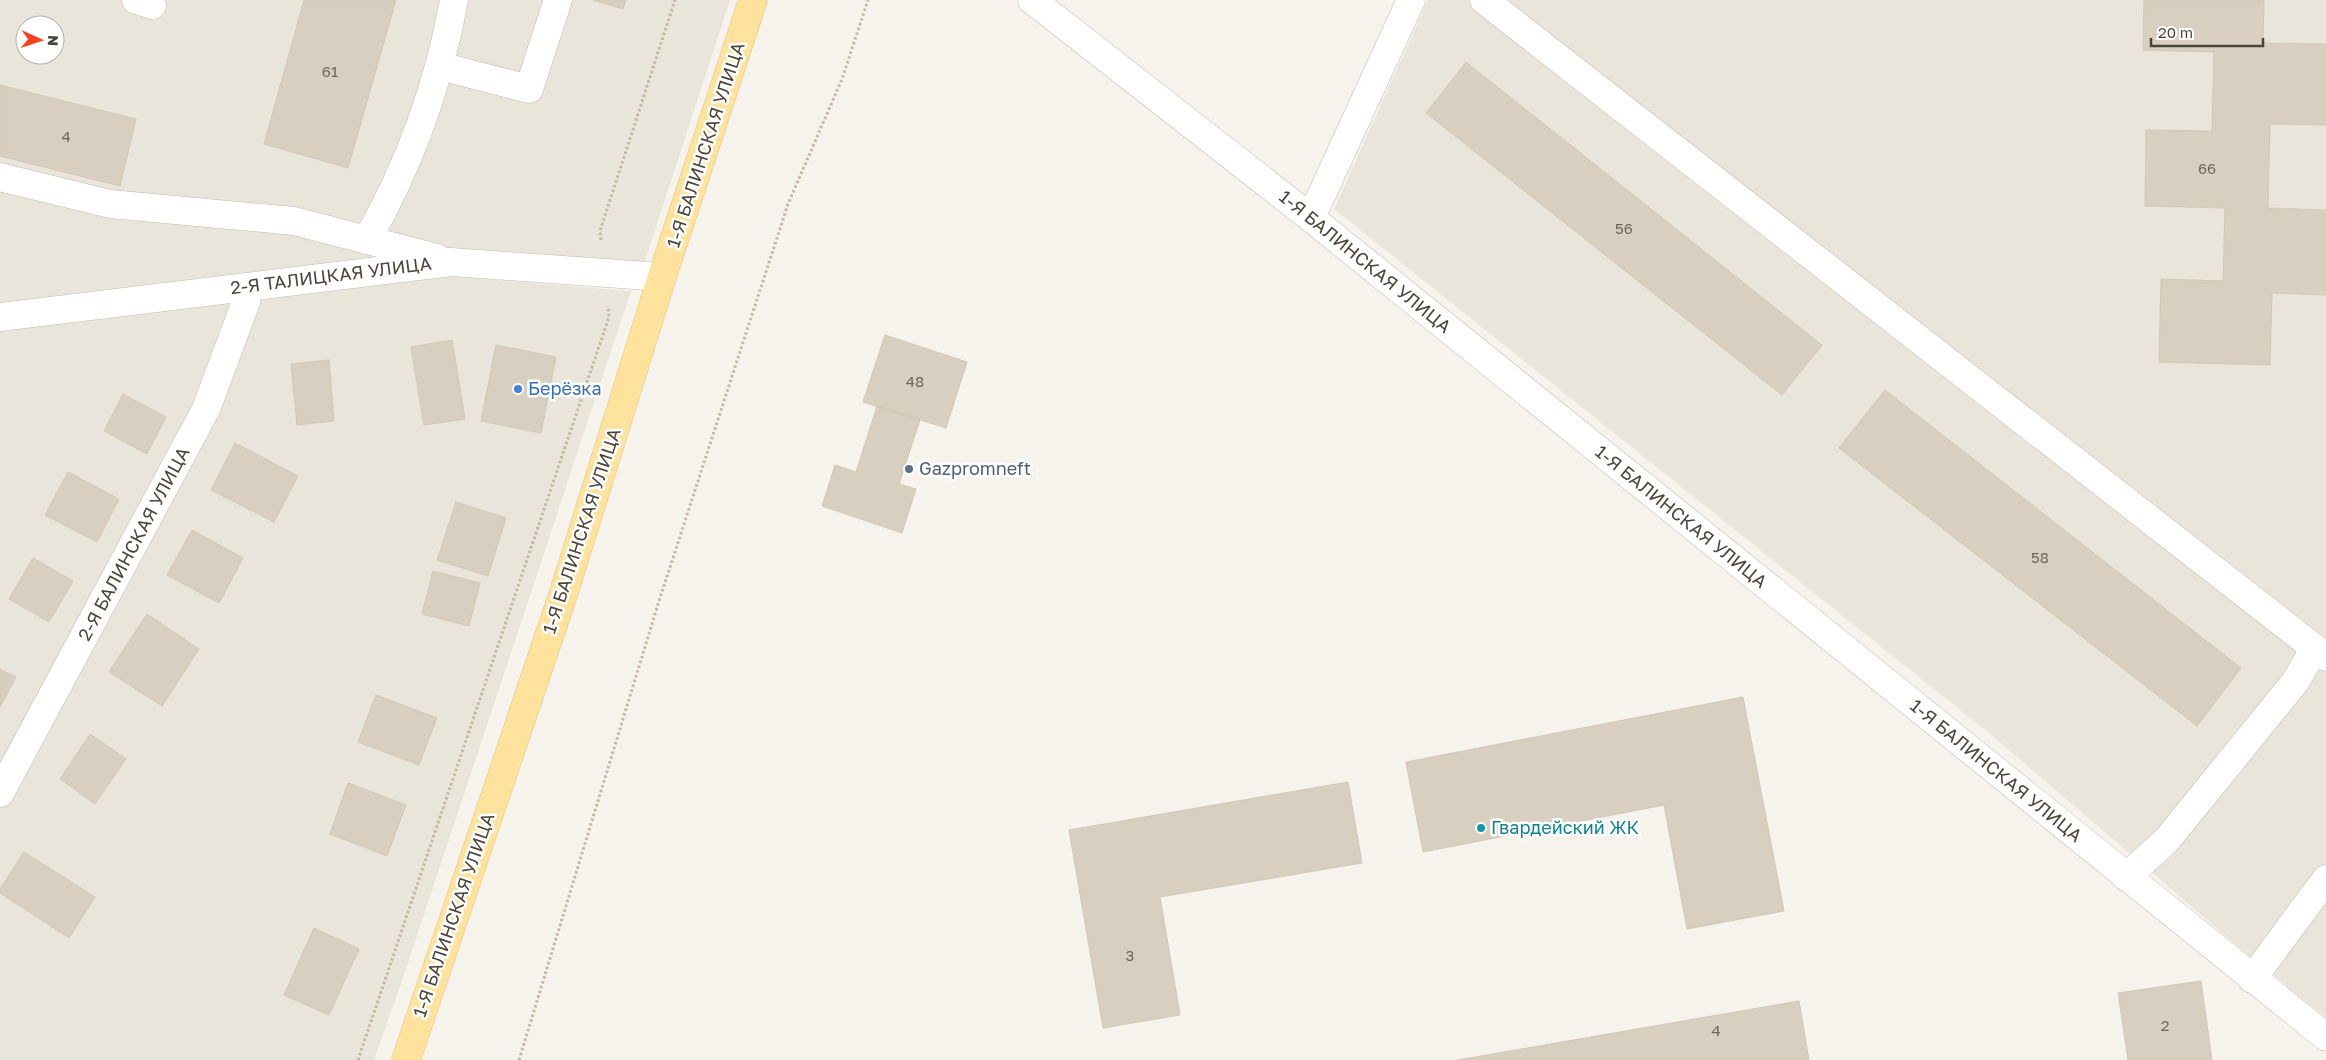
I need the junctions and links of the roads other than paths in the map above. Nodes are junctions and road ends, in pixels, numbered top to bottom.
1 (454, 0) edge
2 (558, 0) edge
3 (753, 0) edge
4 (1032, 0) edge
5 (1411, 0) edge
6 (1484, 0) edge
7 (440, 66) junction
8 (0, 176) edge
9 (1310, 218) junction
10 (367, 240) junction
11 (451, 262) junction
12 (662, 277) junction
13 (248, 287) junction
14 (0, 317) edge
15 (2320, 653) edge
16 (0, 793) edge
17 (2126, 877) junction
18 (2326, 879) edge
19 (2252, 979) junction
20 (2326, 1037) edge
21 (406, 1060) edge

1 - 7 street
2 - 7 street
3 - 12 main road, 1-Я БАЛИНСКАЯ УЛИЦА
4 - 9 street, 1-Я БАЛИНСКАЯ УЛИЦА
5 - 9 street
6 - 15 street
7 - 10 street
8 - 10 street
9 - 17 street, 1-Я БАЛИНСКАЯ УЛИЦА
10 - 11 street
11 - 12 street, 2-Я ТАЛИЦКАЯ УЛИЦА
11 - 13 street, 2-Я ТАЛИЦКАЯ УЛИЦА
12 - 21 main road, 1-Я БАЛИНСКАЯ УЛИЦА
13 - 14 street, 2-Я ТАЛИЦКАЯ УЛИЦА
13 - 16 street, 2-Я БАЛИНСКАЯ УЛИЦА
15 - 17 street
17 - 19 street, 1-Я БАЛИНСКАЯ УЛИЦА
18 - 19 street
19 - 20 street, 1-Я БАЛИНСКАЯ УЛИЦА

